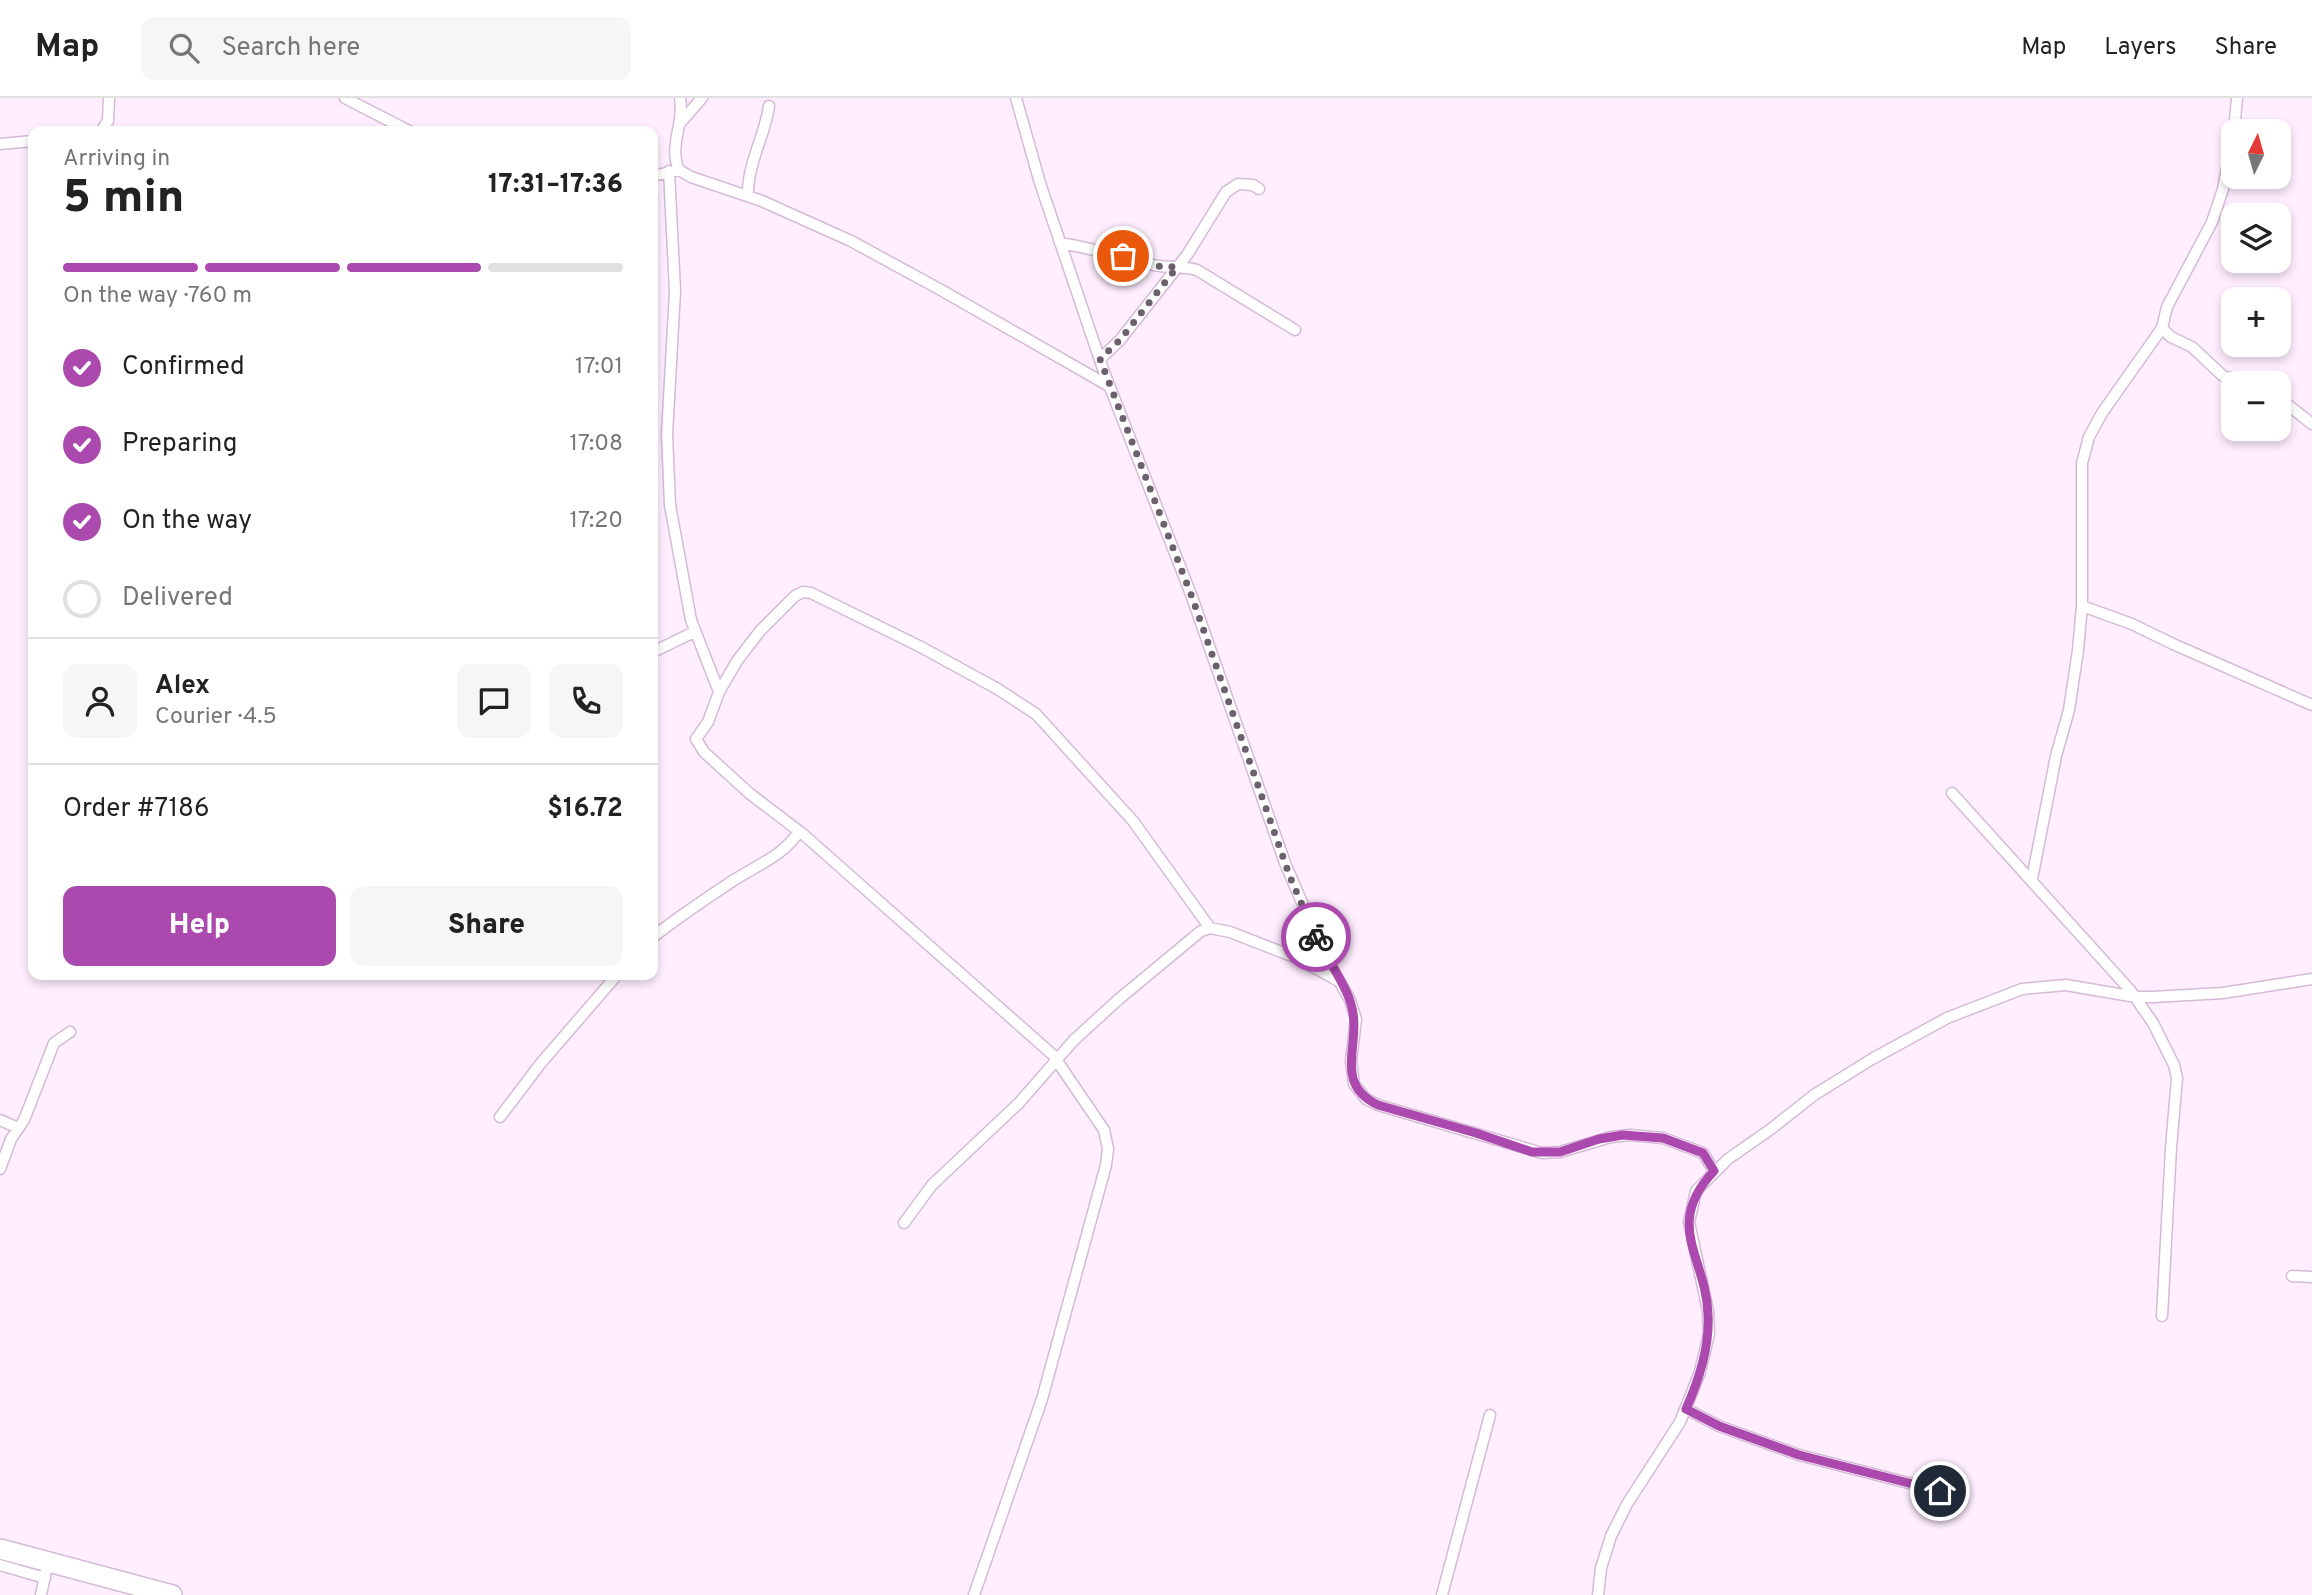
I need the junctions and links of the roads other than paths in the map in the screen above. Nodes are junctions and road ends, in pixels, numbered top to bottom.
1 (109, 98) edge
2 (345, 98) edge
3 (680, 98) edge
4 (702, 98) edge
5 (1016, 98) edge
6 (2237, 98) edge
7 (769, 106) dead end
8 (2235, 119) edge
9 (680, 123) junction
10 (104, 126) edge
11 (399, 126) edge
12 (28, 141) edge
13 (0, 144) edge
14 (674, 170) junction
15 (658, 175) edge
16 (1259, 189) dead end
17 (2223, 189) edge
18 (748, 196) junction
19 (1060, 243) junction
20 (1177, 267) junction
21 (2162, 328) junction
22 (1295, 330) dead end
23 (1100, 359) junction
24 (2221, 374) edge
25 (1110, 386) junction
26 (2291, 407) edge
27 (2312, 424) edge
28 (2082, 606) junction
29 (694, 632) junction
30 (658, 650) edge
31 (719, 692) junction
32 (2312, 705) edge
33 (1952, 793) dead end
34 (799, 831) junction
35 (2032, 879) junction
36 (1210, 928) junction
37 (658, 933) edge
38 (2312, 979) edge
39 (613, 980) edge
40 (1341, 984) junction
41 (2136, 997) junction
42 (69, 1032) dead end
43 (1057, 1059) junction
44 (500, 1117) dead end
45 (0, 1121) edge
46 (18, 1128) junction
47 (0, 1169) edge
48 (1714, 1171) junction
49 (904, 1223) dead end
50 (2292, 1276) dead end
51 (2312, 1278) edge
52 (2162, 1316) dead end
53 (1686, 1409) junction
54 (1490, 1415) dead end
55 (1940, 1491) dead end
56 (0, 1549) edge
57 (0, 1565) edge
58 (47, 1570) junction
59 (41, 1595) edge
60 (172, 1595) edge
61 (974, 1595) edge
62 (1442, 1595) edge
63 (1598, 1595) edge

1 - 10 street
2 - 11 street
3 - 9 street
4 - 9 street
5 - 19 street
6 - 8 street
7 - 18 street
9 - 14 street
12 - 13 street
14 - 15 street
14 - 18 street
14 - 29 street
16 - 20 street
17 - 21 street
18 - 25 street
19 - 20 street
19 - 23 street
20 - 22 street
20 - 23 street
21 - 24 street
21 - 28 street
23 - 25 street
25 - 40 street
26 - 27 street
28 - 32 street
28 - 35 street
29 - 30 street
29 - 31 street
31 - 34 street
31 - 36 street
33 - 35 street
34 - 37 street
34 - 43 street
35 - 41 street
36 - 40 street
36 - 43 street
38 - 41 street
39 - 44 street
40 - 48 street
41 - 48 street
41 - 52 street
42 - 46 street
43 - 49 street
43 - 61 street
45 - 46 street
46 - 47 street
48 - 53 street
50 - 51 street
53 - 55 street
53 - 63 street
54 - 62 street
56 - 58 highway
57 - 58 street
58 - 59 street
58 - 60 highway

